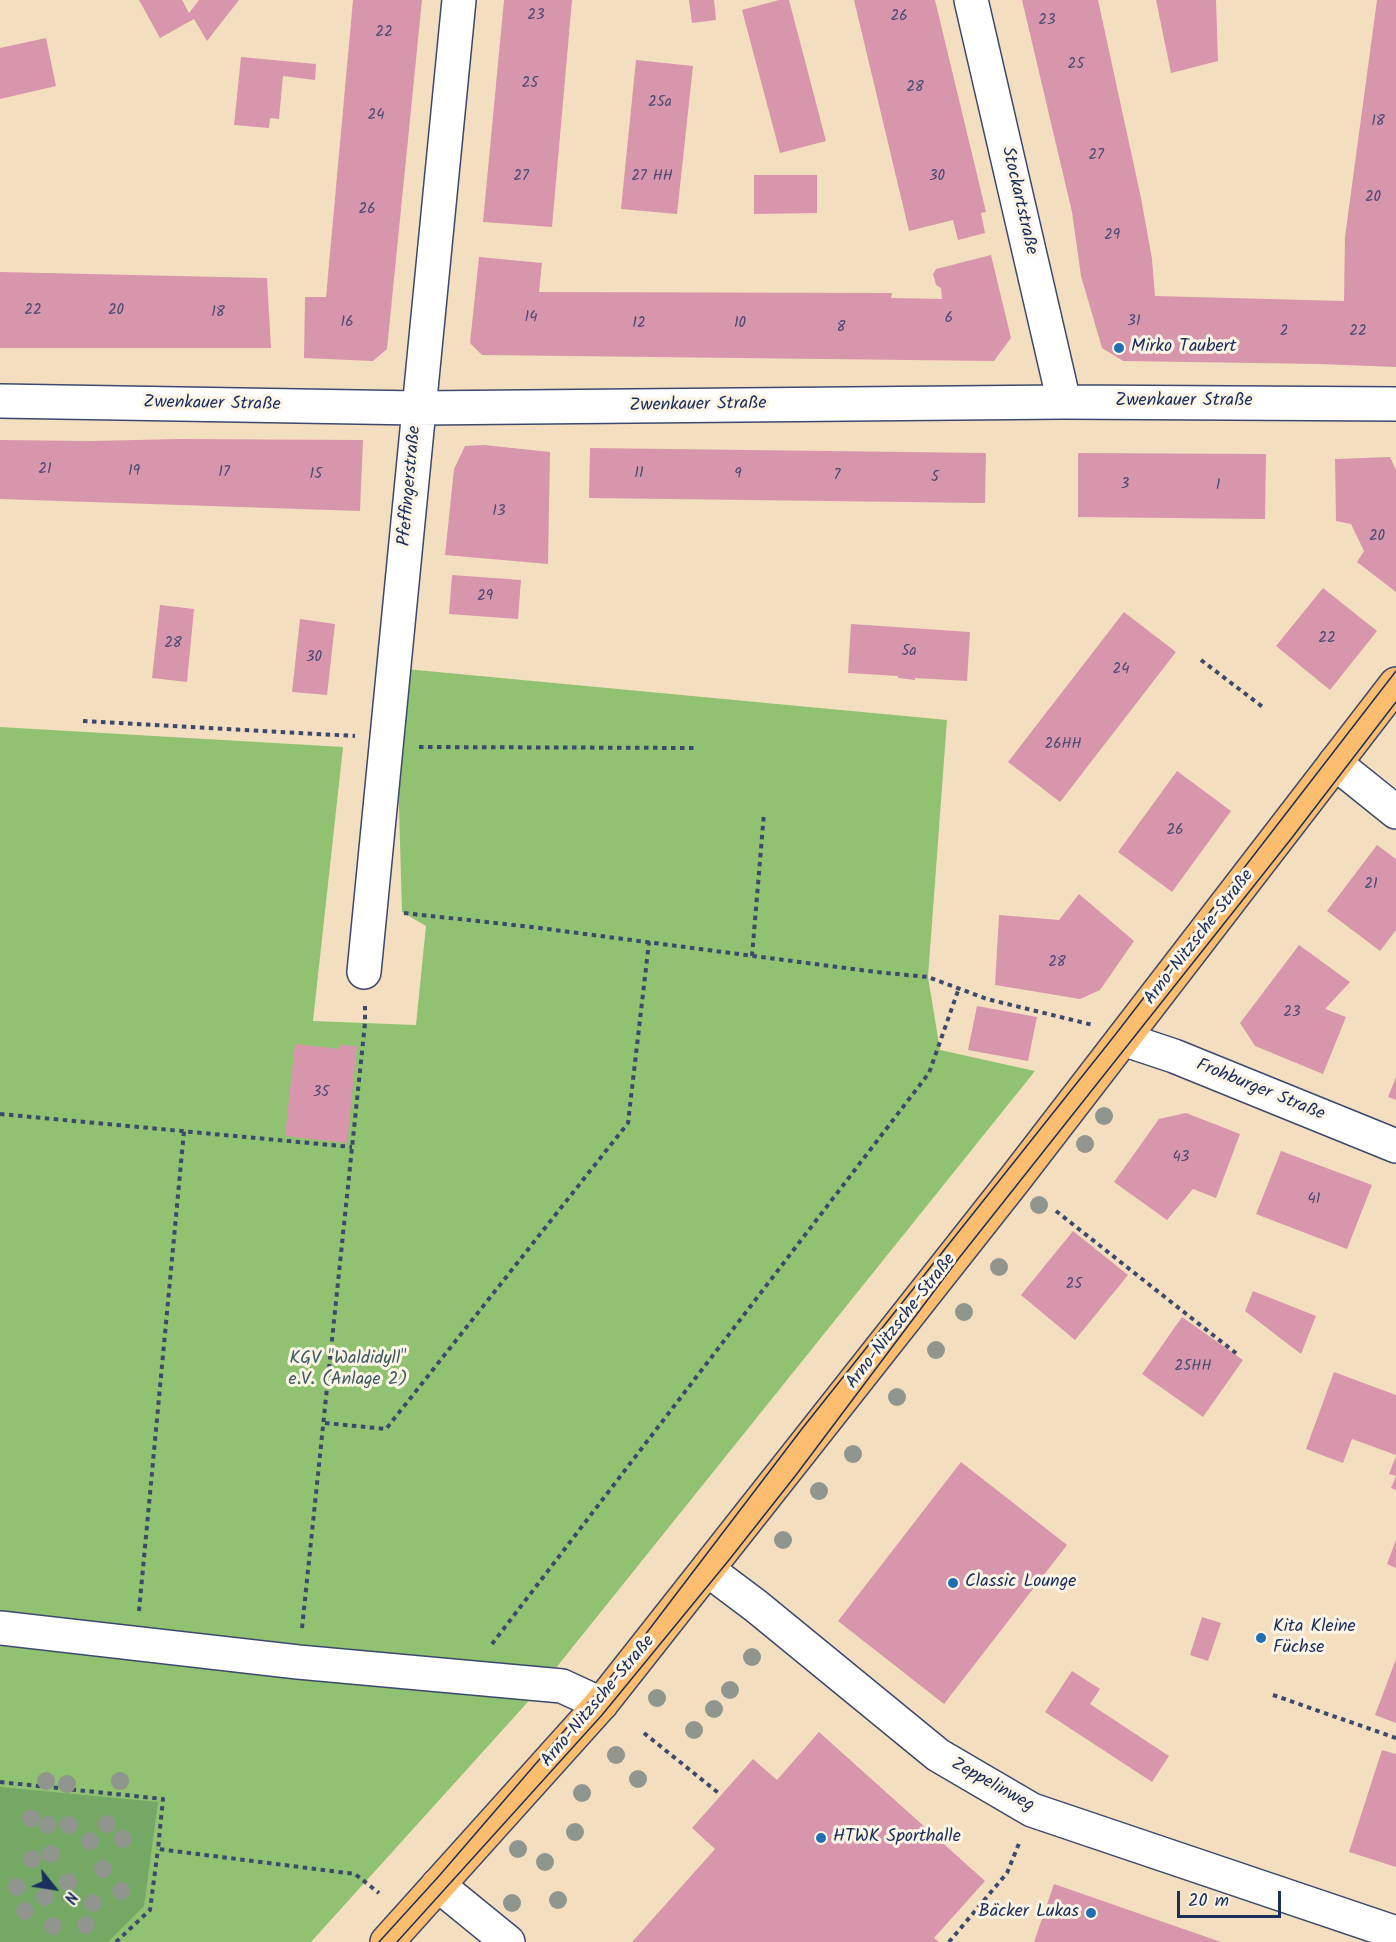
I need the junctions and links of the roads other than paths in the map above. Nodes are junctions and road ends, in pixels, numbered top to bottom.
1 (459, 0) edge
2 (971, 0) edge
3 (0, 401) edge
4 (1064, 402) junction
5 (1396, 404) edge
6 (418, 408) junction
7 (1396, 684) edge
8 (1335, 763) junction
9 (1396, 812) edge
10 (364, 972) road end
11 (1123, 1039) junction
12 (1396, 1146) edge
13 (708, 1570) junction
14 (0, 1628) edge
15 (601, 1704) junction
16 (438, 1886) junction
17 (1396, 1933) edge
18 (387, 1942) edge
19 (508, 1942) edge

1 - 6 street, Pfeffingerstraße
2 - 4 street, Stockartstraße
3 - 6 street, Zwenkauer Straße
4 - 5 street, Zwenkauer Straße
4 - 6 street, Zwenkauer Straße
6 - 10 street, Pfeffingerstraße
7 - 8 main road, Arno-Nitzsche-Straße
8 - 9 street
8 - 11 main road, Arno-Nitzsche-Straße
11 - 12 street, Frohburger Straße
11 - 13 main road, Arno-Nitzsche-Straße
13 - 15 main road, Arno-Nitzsche-Straße
13 - 17 street, Zeppelinweg
14 - 15 street
15 - 16 main road, Arno-Nitzsche-Straße
16 - 18 main road, Arno-Nitzsche-Straße
16 - 19 street

